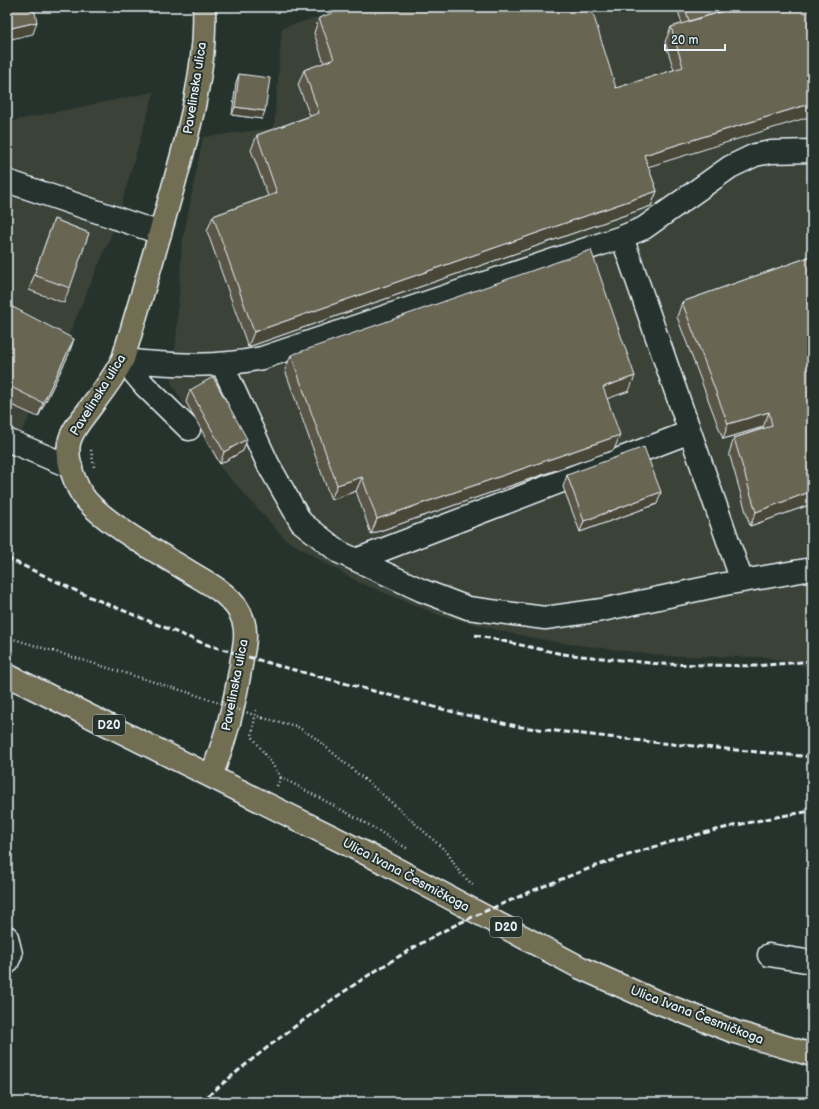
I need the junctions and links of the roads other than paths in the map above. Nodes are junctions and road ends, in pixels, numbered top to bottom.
1 (204, 7) edge
2 (812, 151) edge
3 (7, 182) edge
4 (160, 233) junction
5 (622, 237) junction
6 (123, 360) junction
7 (222, 364) junction
8 (189, 429) dead end
9 (690, 432) junction
10 (7, 440) edge
11 (71, 467) junction
12 (356, 560) junction
13 (812, 569) edge
14 (742, 581) junction
15 (7, 675) edge
16 (211, 776) junction
17 (7, 937) edge
18 (769, 955) dead end
19 (812, 962) edge
20 (7, 963) edge
21 (812, 1055) edge

1 - 4 main road, Pavelinska ulica
2 - 5 lane
3 - 4 lane
4 - 6 main road, Pavelinska ulica
5 - 7 lane
5 - 9 lane
6 - 7 lane
6 - 8 lane
6 - 11 main road, Pavelinska ulica
7 - 12 lane
9 - 12 lane
9 - 14 lane
10 - 11 lane
11 - 16 main road, Pavelinska ulica
12 - 14 lane
13 - 14 lane
15 - 16 main road, Ulica Ivana Česmičkoga / D20
16 - 21 main road, Ulica Ivana Česmičkoga / D20
17 - 20 lane
18 - 19 lane

